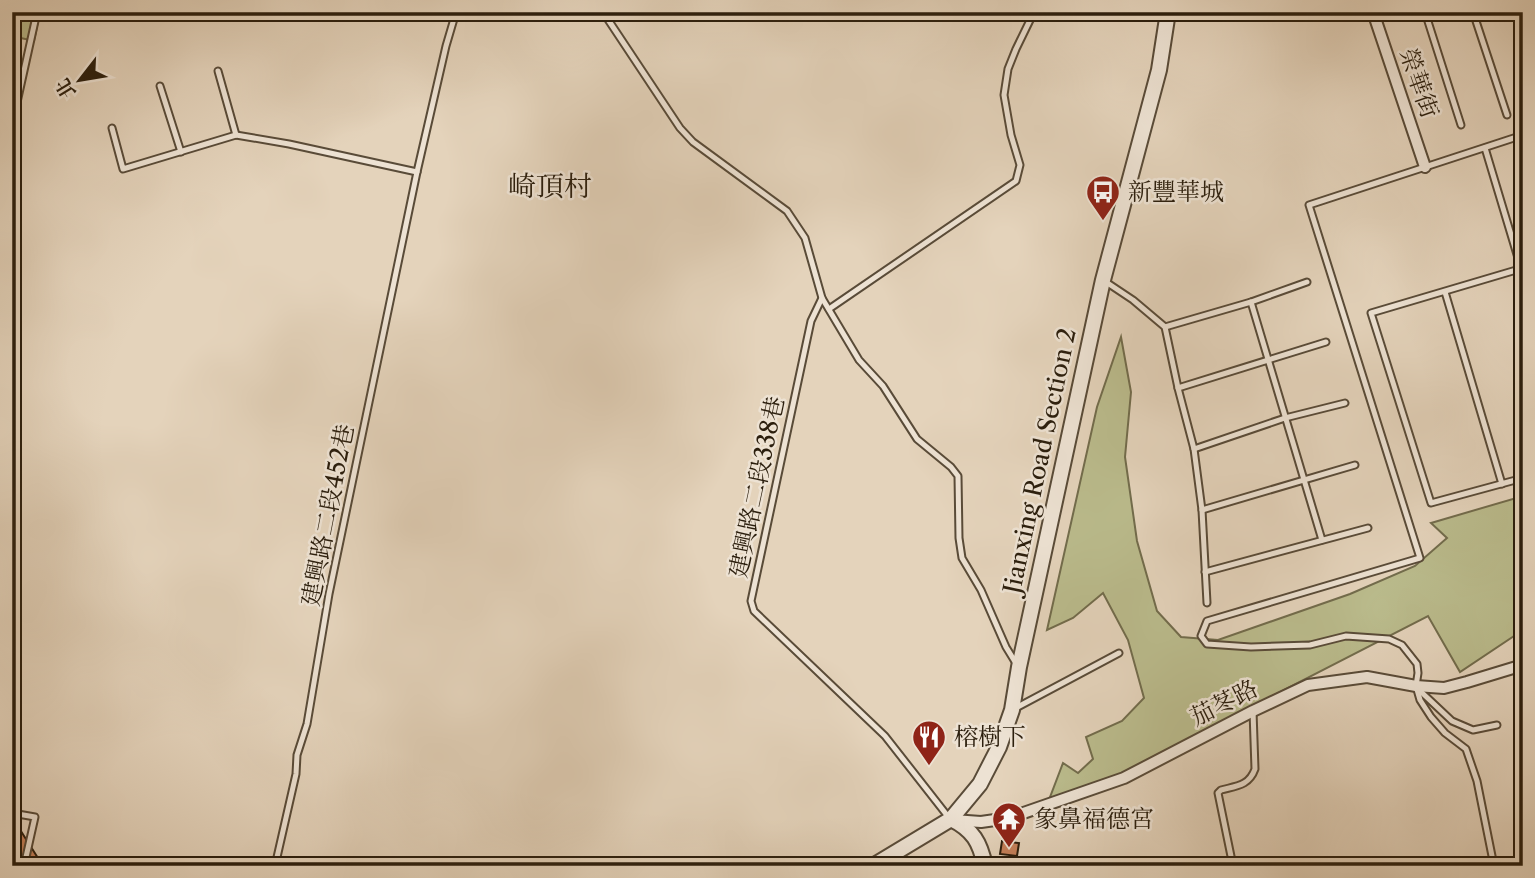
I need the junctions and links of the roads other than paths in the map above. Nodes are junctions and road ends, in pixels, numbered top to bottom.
1 (37, 12) edge
2 (456, 12) edge
3 (603, 12) edge
4 (1034, 12) edge
5 (1168, 12) edge
6 (1373, 12) edge
7 (1425, 12) edge
8 (1473, 12) edge
9 (1518, 12) edge
10 (1523, 27) edge
11 (218, 71) dead end
12 (160, 86) dead end
13 (1507, 115) dead end
14 (12, 125) edge
15 (1461, 125) dead end
16 (112, 128) dead end
17 (236, 135) junction
18 (1523, 135) edge
19 (1485, 148) junction
20 (181, 152) junction
21 (1425, 167) junction
22 (417, 172) junction
23 (1522, 268) edge
24 (1103, 280) junction
25 (1307, 282) dead end
26 (1445, 292) junction
27 (822, 298) junction
28 (1251, 302) junction
29 (829, 309) junction
30 (1165, 327) junction
31 (1326, 342) dead end
32 (1268, 359) junction
33 (1178, 388) junction
34 (1345, 403) dead end
35 (1285, 418) junction
36 (1194, 449) junction
37 (1355, 465) dead end
38 (1523, 478) edge
39 (1304, 480) junction
40 (1502, 484) junction
41 (1202, 510) junction
42 (1368, 528) dead end
43 (1322, 540) junction
44 (1205, 572) junction
45 (1207, 603) dead end
46 (1119, 653) dead end
47 (1523, 665) edge
48 (1019, 667) junction
49 (1416, 687) junction
50 (1012, 710) junction
51 (1253, 711) junction
52 (1497, 725) dead end
53 (12, 813) edge
54 (951, 819) junction
55 (24, 866) edge
56 (275, 866) edge
57 (873, 866) edge
58 (985, 866) edge
59 (1233, 866) edge
60 (1494, 866) edge

1 - 14 lane
2 - 22 lane, 建興路二段452巷
3 - 27 lane
4 - 29 lane
5 - 24 street, Jianxing Road Section 2
6 - 21 street, 榮華街
7 - 15 lane
8 - 13 lane
9 - 10 lane
11 - 17 lane
12 - 20 lane
16 - 20 lane
17 - 20 lane
17 - 22 lane
18 - 19 lane
19 - 21 lane
19 - 23 lane
21 - 49 lane
22 - 56 lane, 建興路二段452巷
23 - 26 lane
24 - 30 lane
24 - 48 street, Jianxing Road Section 2
25 - 28 lane
26 - 40 lane
26 - 40 lane
27 - 29 lane
27 - 54 lane, 建興路二段338巷
28 - 30 lane
28 - 32 lane
29 - 48 lane
30 - 33 lane
31 - 32 lane
32 - 33 lane
32 - 35 lane
33 - 36 lane
34 - 35 lane
35 - 36 lane
35 - 39 lane
36 - 41 lane
37 - 39 lane
38 - 40 lane
39 - 41 lane
39 - 43 lane
41 - 44 lane
42 - 43 lane
43 - 44 lane
44 - 45 lane
46 - 50 lane
47 - 49 street, 茄苳路
48 - 50 street, Jianxing Road Section 2
49 - 51 street, 茄苳路
49 - 52 lane
49 - 60 lane
50 - 54 street, Jianxing Road Section 2
51 - 54 street, 茄苳路
51 - 59 lane
53 - 55 lane
54 - 57 street, Jianxing Road Section 2
54 - 58 street

